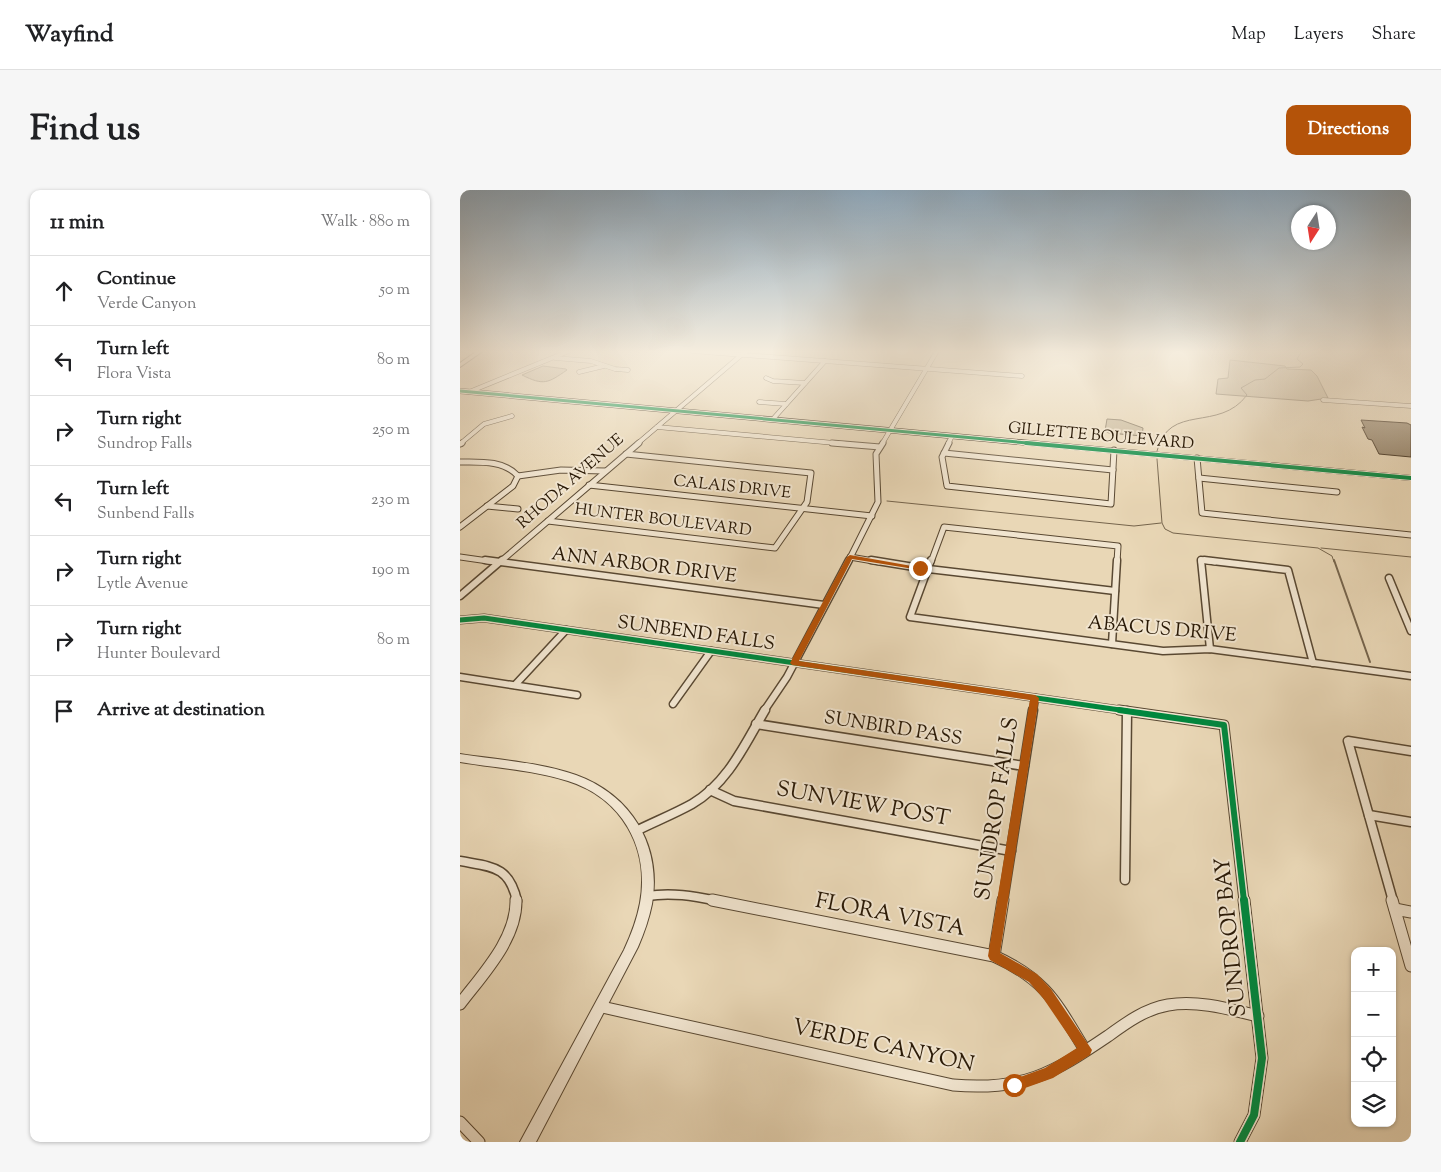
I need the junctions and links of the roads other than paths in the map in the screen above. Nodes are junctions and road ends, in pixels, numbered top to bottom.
1 (506, 395) edge
2 (694, 395) edge
3 (794, 395) edge
4 (910, 395) edge
5 (1323, 400) dead end
6 (759, 402) dead end
7 (786, 404) junction
8 (1411, 406) edge
9 (676, 411) junction
10 (512, 416) dead end
11 (773, 419) junction
12 (657, 426) junction
13 (890, 430) junction
14 (952, 436) junction
15 (460, 444) edge
16 (880, 448) junction
17 (1114, 450) junction
18 (944, 453) junction
19 (626, 454) junction
20 (1196, 458) junction
21 (460, 462) edge
22 (1112, 470) junction
23 (605, 471) junction
24 (518, 476) junction
25 (1199, 478) junction
26 (1411, 478) edge
27 (589, 485) junction
28 (1337, 492) dead end
29 (488, 506) junction
30 (802, 508) junction
31 (518, 510) dead end
32 (872, 516) junction
33 (548, 521) junction
34 (460, 527) edge
35 (1411, 535) edge
36 (460, 557) edge
37 (850, 557) junction
38 (499, 562) junction
39 (928, 569) junction
40 (1389, 578) dead end
41 (1115, 591) junction
42 (460, 596) edge
43 (824, 605) junction
44 (460, 620) edge
45 (566, 630) junction
46 (1411, 632) edge
47 (1112, 644) junction
48 (1210, 649) junction
49 (712, 651) junction
50 (794, 663) junction
51 (1314, 663) junction
52 (1411, 676) edge
53 (460, 677) edge
54 (515, 685) junction
55 (577, 695) dead end
56 (1035, 698) junction
57 (673, 704) dead end
58 (1127, 711) junction
59 (756, 724) junction
60 (1224, 726) joint
61 (1411, 750) edge
62 (460, 758) edge
63 (1024, 766) junction
64 (710, 790) junction
65 (1368, 815) junction
66 (1411, 822) edge
67 (636, 831) junction
68 (1011, 851) junction
69 (460, 861) edge
70 (1124, 880) dead end
71 (647, 896) junction
72 (1395, 909) junction
73 (1411, 912) edge
74 (994, 956) junction
75 (1411, 966) edge
76 (460, 1004) edge
77 (602, 1007) junction
78 (1258, 1016) junction
79 (1086, 1050) junction
80 (460, 1122) edge
81 (478, 1142) edge
82 (528, 1142) edge
83 (1240, 1142) edge

1 - 9 main road, GILLETTE BOULEVARD
2 - 9 street, RHODA AVENUE
3 - 7 street
4 - 13 street
5 - 8 street
6 - 7 street
7 - 11 street
9 - 11 main road, GILLETTE BOULEVARD
9 - 12 street, RHODA AVENUE
10 - 15 street
11 - 13 main road, GILLETTE BOULEVARD
12 - 16 street
12 - 19 street, RHODA AVENUE
13 - 14 main road, GILLETTE BOULEVARD
13 - 16 street
14 - 17 main road, GILLETTE BOULEVARD
14 - 18 street
16 - 32 street
17 - 20 main road, GILLETTE BOULEVARD
17 - 22 street
18 - 22 street
18 - 22 street
19 - 23 street, RHODA AVENUE
19 - 30 street
20 - 25 street
20 - 26 main road, GILLETTE BOULEVARD
21 - 24 street
23 - 24 street
23 - 27 street, RHODA AVENUE
24 - 29 street
25 - 28 street
25 - 35 street
27 - 30 street, CALAIS DRIVE
27 - 33 street, RHODA AVENUE
29 - 31 street
29 - 34 street
30 - 32 street, CALAIS DRIVE
30 - 33 street, HUNTER BOULEVARD
32 - 37 street
33 - 38 street, RHODA AVENUE
36 - 38 street, ANN ARBOR DRIVE
37 - 39 street
37 - 43 street
38 - 42 street, RHODA AVENUE
38 - 43 street, ANN ARBOR DRIVE
39 - 41 street
39 - 41 street
39 - 47 street, ABACUS DRIVE
40 - 46 street
41 - 47 street
43 - 50 street
44 - 45 street, SUNBEND FALLS
45 - 49 street, SUNBEND FALLS
45 - 54 street
47 - 48 street, ABACUS DRIVE
48 - 51 street, ABACUS DRIVE
48 - 51 street
49 - 50 street, SUNBEND FALLS
49 - 57 street
50 - 56 street, SUNBEND FALLS
50 - 59 street
51 - 52 street, ABACUS DRIVE
53 - 54 street
54 - 55 street
56 - 58 street, SUNBEND FALLS
56 - 63 street, SUNDROP FALLS
58 - 60 street, SUNBEND FALLS
58 - 70 street
59 - 63 street, SUNBIRD PASS
59 - 64 street
60 - 78 street, SUNDROP BAY
61 - 65 street
62 - 67 street
63 - 68 street, SUNDROP FALLS
64 - 67 street
64 - 68 street, SUNVIEW POST
65 - 66 street
65 - 72 street
67 - 71 street
68 - 74 street, SUNDROP FALLS
69 - 76 street
71 - 74 street, FLORA VISTA
71 - 77 street
72 - 73 street
72 - 75 street
74 - 79 street, FLORA VISTA
77 - 79 street, VERDE CANYON
77 - 82 street
78 - 79 street, VERDE CANYON
78 - 83 street, SUNDROP BAY
80 - 81 street

